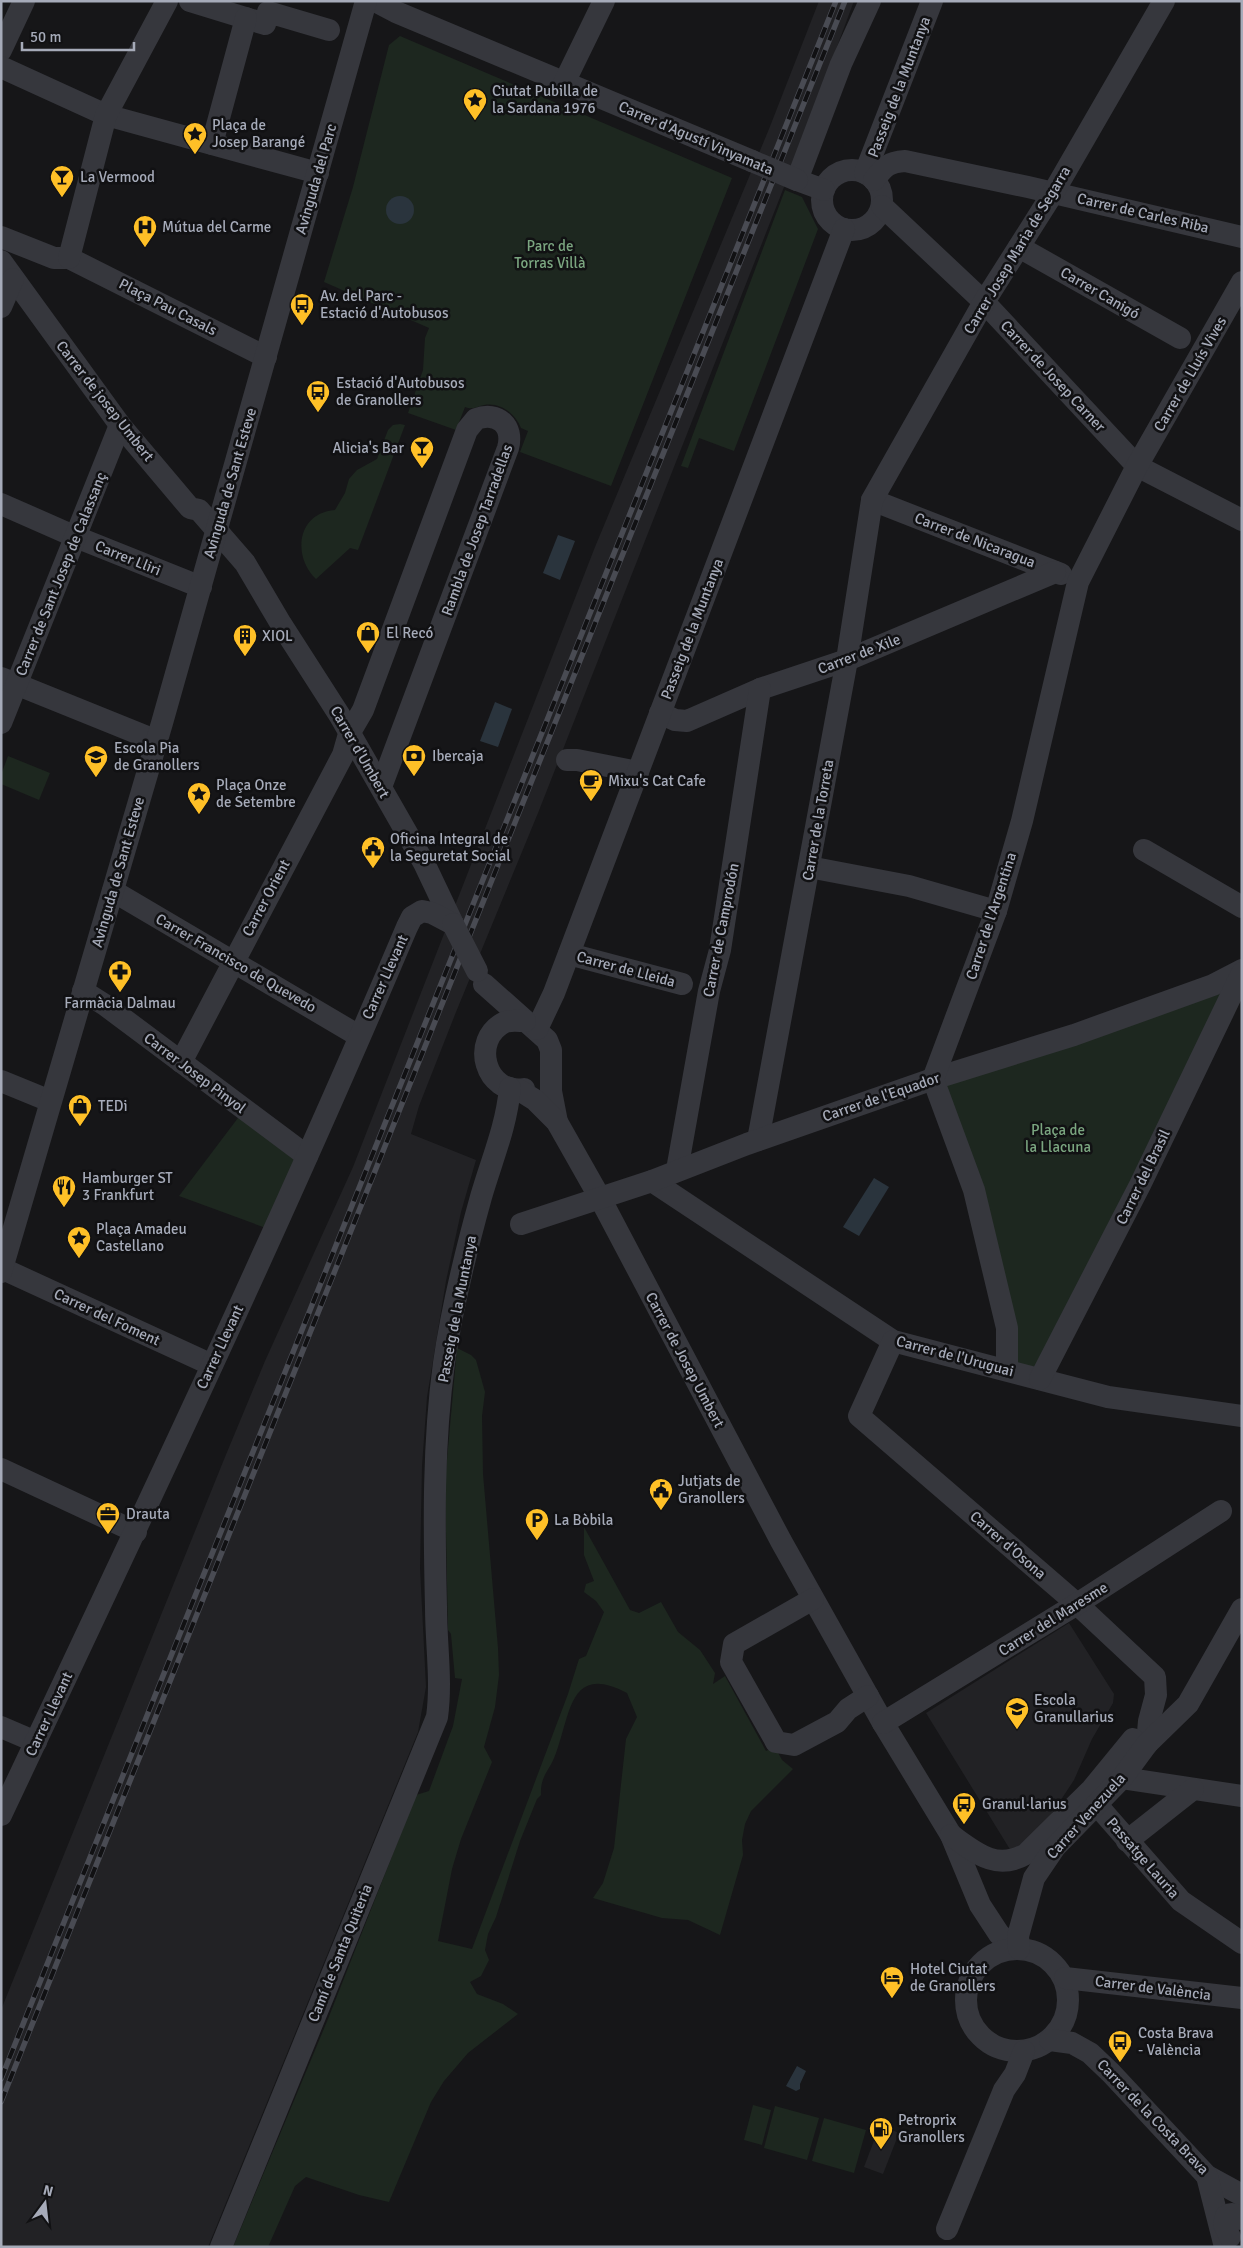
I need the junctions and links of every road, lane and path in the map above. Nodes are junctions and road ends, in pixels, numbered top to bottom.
1 (24, 1) edge
2 (167, 1) edge
3 (190, 1) edge
4 (366, 1) edge
5 (375, 1) edge
6 (604, 1) edge
7 (870, 1) edge
8 (932, 1) edge
9 (1164, 1) edge
10 (246, 18) junction
11 (329, 30) dead end
12 (1, 50) edge
13 (1, 67) edge
14 (564, 83) junction
15 (106, 116) junction
16 (212, 144) junction
17 (318, 173) junction
18 (870, 176) junction
19 (798, 180) junction
20 (824, 190) junction
21 (1049, 198) junction
22 (882, 206) junction
23 (844, 229) junction
24 (1242, 237) edge
25 (2, 239) edge
26 (1019, 247) junction
27 (62, 258) junction
28 (7, 270) edge
29 (1242, 282) edge
30 (984, 302) junction
31 (1, 306) edge
32 (1180, 338) dead end
33 (266, 357) junction
34 (120, 425) junction
35 (1137, 466) junction
36 (872, 500) junction
37 (1, 504) edge
38 (1242, 520) edge
39 (217, 530) junction
40 (76, 537) junction
41 (1055, 572) junction
42 (1078, 582) junction
43 (201, 587) junction
44 (847, 660) junction
45 (9, 681) edge
46 (760, 689) junction
47 (660, 713) junction
48 (1, 723) edge
49 (349, 734) junction
50 (157, 741) junction
51 (568, 760) dead end
52 (638, 772) junction
53 (381, 787) junction
54 (1144, 850) dead end
55 (809, 866) junction
56 (112, 891) junction
57 (1242, 907) edge
58 (996, 911) junction
59 (443, 914) junction
60 (568, 954) junction
61 (233, 961) junction
62 (1242, 972) edge
63 (480, 977) junction
64 (696, 988) junction
65 (83, 992) junction
66 (531, 1025) junction
67 (492, 1033) junction
68 (359, 1036) junction
69 (181, 1062) junction
70 (550, 1068) junction
71 (933, 1079) junction
72 (1, 1081) edge
73 (515, 1089) junction
74 (50, 1101) junction
75 (557, 1122) junction
76 (758, 1140) junction
77 (307, 1156) junction
78 (677, 1170) junction
79 (652, 1181) junction
80 (600, 1198) junction
81 (521, 1224) dead end
82 (2, 1270) edge
83 (893, 1342) junction
84 (212, 1365) junction
85 (1007, 1370) junction
86 (1040, 1379) junction
87 (1242, 1416) edge
88 (1, 1470) edge
89 (1221, 1511) dead end
90 (136, 1532) junction
91 (812, 1598) junction
92 (1077, 1604) junction
93 (1242, 1609) edge
94 (438, 1656) joint
95 (1155, 1677) joint
96 (868, 1696) junction
97 (1149, 1720) junction
98 (883, 1724) junction
99 (1, 1727) edge
100 (36, 1742) junction
101 (1148, 1744) junction
102 (1122, 1778) junction
103 (1193, 1789) junction
104 (1242, 1796) edge
105 (1096, 1805) junction
106 (1, 1815) edge
107 (951, 1835) junction
108 (1127, 1841) junction
109 (974, 1851) joint
110 (980, 1905) junction
111 (1242, 1943) edge
112 (1017, 1948) junction
113 (980, 1963) junction
114 (1065, 1978) junction
115 (1213, 1995) junction
116 (1242, 1998) edge
117 (1068, 2008) junction
118 (1242, 2015) edge
119 (1050, 2040) junction
120 (995, 2048) junction
121 (1024, 2052) junction
122 (1090, 2053) junction
123 (1004, 2090) junction
124 (1207, 2176) junction
125 (1242, 2195) edge
126 (1242, 2220) edge
127 (947, 2229) dead end
128 (221, 2247) edge
129 (1225, 2247) edge
130 (1235, 2247) edge

1 - 12 street
2 - 15 street
3 - 10 street
4 - 17 street, Avinguda del Parc
5 - 14 street, Carrer d'Agustí Vinyamata
6 - 14 street
7 - 19 street
8 - 18 street, Passeig de la Muntanya
9 - 21 street, Carrer Josep Maria de Segarra
10 - 11 street
10 - 16 street
13 - 15 street
14 - 19 street, Carrer d'Agustí Vinyamata, bridge
15 - 16 street
15 - 27 street
16 - 17 street
17 - 33 street, Avinguda del Parc
18 - 20 street
18 - 21 street, Carrer de Carles Riba
18 - 22 street
19 - 20 street, Carrer d'Agustí Vinyamata
20 - 23 street
21 - 24 street, Carrer de Carles Riba
21 - 26 street, Carrer Josep Maria de Segarra
22 - 23 street
22 - 30 street, Carrer de Josep Carner
23 - 47 street, Passeig de la Muntanya
25 - 27 street, Plaça Pau Casals
26 - 30 street, Carrer Josep Maria de Segarra
26 - 32 street, Carrer Canigó
27 - 33 street, Plaça Pau Casals
28 - 31 street
28 - 34 street, Carrer de josep Umbert
29 - 35 street, Carrer de Lluís Vives
30 - 35 street, Carrer de Josep Carner
30 - 36 street, Carrer Josep Maria de Segarra
33 - 39 street, Avinguda de Sant Esteve
34 - 39 street, Carrer de josep Umbert
34 - 40 street, Carrer de Sant Josep de Calassanç
35 - 38 street, Carrer de Josep Carner
35 - 42 street, Carrer de l'Argentina
36 - 41 street, Carrer de Nicaragua
36 - 44 street, Carrer de la Torreta
37 - 40 street, Carrer Lliri
39 - 43 street, Avinguda de Sant Esteve
39 - 49 street, Carrer d'Umbert
40 - 43 street, Carrer Lliri
40 - 45 street, Carrer de Sant Josep de Calassanç
41 - 42 street, Carrer de Nicaragua
41 - 44 street, Carrer de Xile
42 - 58 street, Carrer de l'Argentina
43 - 50 street, Avinguda de Sant Esteve
44 - 46 street, Carrer de Xile
44 - 55 street, Carrer de la Torreta
45 - 48 street, Carrer de Sant Josep de Calassanç
45 - 50 street
46 - 47 street, Carrer de Xile
46 - 64 street, Carrer de Camprodón
47 - 52 street, Passeig de la Muntanya
49 - 53 street, Carrer d'Umbert
49 - 53 street, Rambla de Josep Tarradellas
49 - 61 street, Carrer Orient
50 - 56 street, Avinguda de Sant Esteve
51 - 52 street
52 - 60 street, Passeig de la Muntanya
53 - 59 street, Carrer d'Umbert
54 - 57 street
55 - 58 street
55 - 76 street, Carrer de la Torreta
56 - 61 street, Carrer Francisco de Quevedo
56 - 65 street, Avinguda de Sant Esteve
58 - 71 street, Carrer de l'Argentina
59 - 63 street, Carrer d'Umbert, bridge
59 - 68 street, Carrer Llevant
60 - 64 street, Carrer de Lleida
60 - 66 street, Passeig de la Muntanya
61 - 68 street, Carrer Francisco de Quevedo
61 - 69 street, Carrer Orient
62 - 71 street, Carrer de l'Equador
62 - 86 street, Carrer del Brasil
63 - 66 street
63 - 67 street
64 - 78 street, Carrer de Camprodón
65 - 69 street, Carrer Josep Pinyol
65 - 74 street, Avinguda de Sant Esteve
66 - 67 street
66 - 70 street
67 - 73 street
68 - 77 street, Carrer Llevant
69 - 77 street, Carrer Josep Pinyol
70 - 73 street
70 - 75 street
71 - 76 street, Carrer de l'Equador
71 - 85 street
72 - 74 street
73 - 75 street
73 - 94 street, Passeig de la Muntanya
74 - 82 street, Avinguda de Sant Esteve
75 - 80 street, Carrer de Josep Umbert
76 - 78 street, Carrer de l'Equador
77 - 84 street, Carrer Llevant
78 - 79 street, Carrer de l'Equador
79 - 80 street, Carrer de l'Equador
79 - 83 street, Carrer de l'Uruguai
80 - 81 street, Carrer de l'Equador
80 - 91 street, Carrer de Josep Umbert
82 - 84 street, Carrer del Foment
83 - 85 street, Carrer de l'Uruguai
83 - 92 street, Carrer d'Osona
84 - 90 street, Carrer Llevant
85 - 86 street, Carrer de l'Uruguai
86 - 87 street, Carrer de l'Uruguai
88 - 90 street
89 - 92 street, Carrer del Maresme
90 - 100 street, Carrer Llevant
91 - 96 street, Carrer de Josep Umbert
91 - 96 street
92 - 95 street, Carrer d'Osona
92 - 98 street, Carrer del Maresme
93 - 101 street, Carrer Venezuela
94 - 128 street, Camí de Santa Quiteria
95 - 97 street, Carrer Venezuela
96 - 98 street, Carrer de Josep Umbert
97 - 101 street, Carrer Venezuela
97 - 109 street, Carrer Venezuela
98 - 107 street, Carrer de Josep Umbert
99 - 100 street
100 - 106 street, Carrer Llevant
101 - 102 street, Carrer Venezuela
102 - 103 street
102 - 105 street, Carrer Venezuela
103 - 104 street
103 - 108 street
105 - 108 street, Passatge Lauria
105 - 112 street, Carrer Venezuela
107 - 109 street, Carrer de Josep Umbert
107 - 110 street, Carrer de Josep Umbert
108 - 111 street, Passatge Lauria
110 - 112 street
110 - 113 street
112 - 113 street
112 - 114 street
113 - 120 street
114 - 115 street, Carrer de València
114 - 117 street
115 - 116 street, Carrer de València
115 - 118 street
117 - 119 street
117 - 122 street, Carrer de la Costa Brava
119 - 121 street
119 - 122 street, Carrer de la Costa Brava
120 - 121 street
120 - 123 street
121 - 123 street
122 - 124 street, Carrer de la Costa Brava
123 - 127 street
124 - 125 street, Carrer de la Costa Brava
124 - 129 street
126 - 130 street

